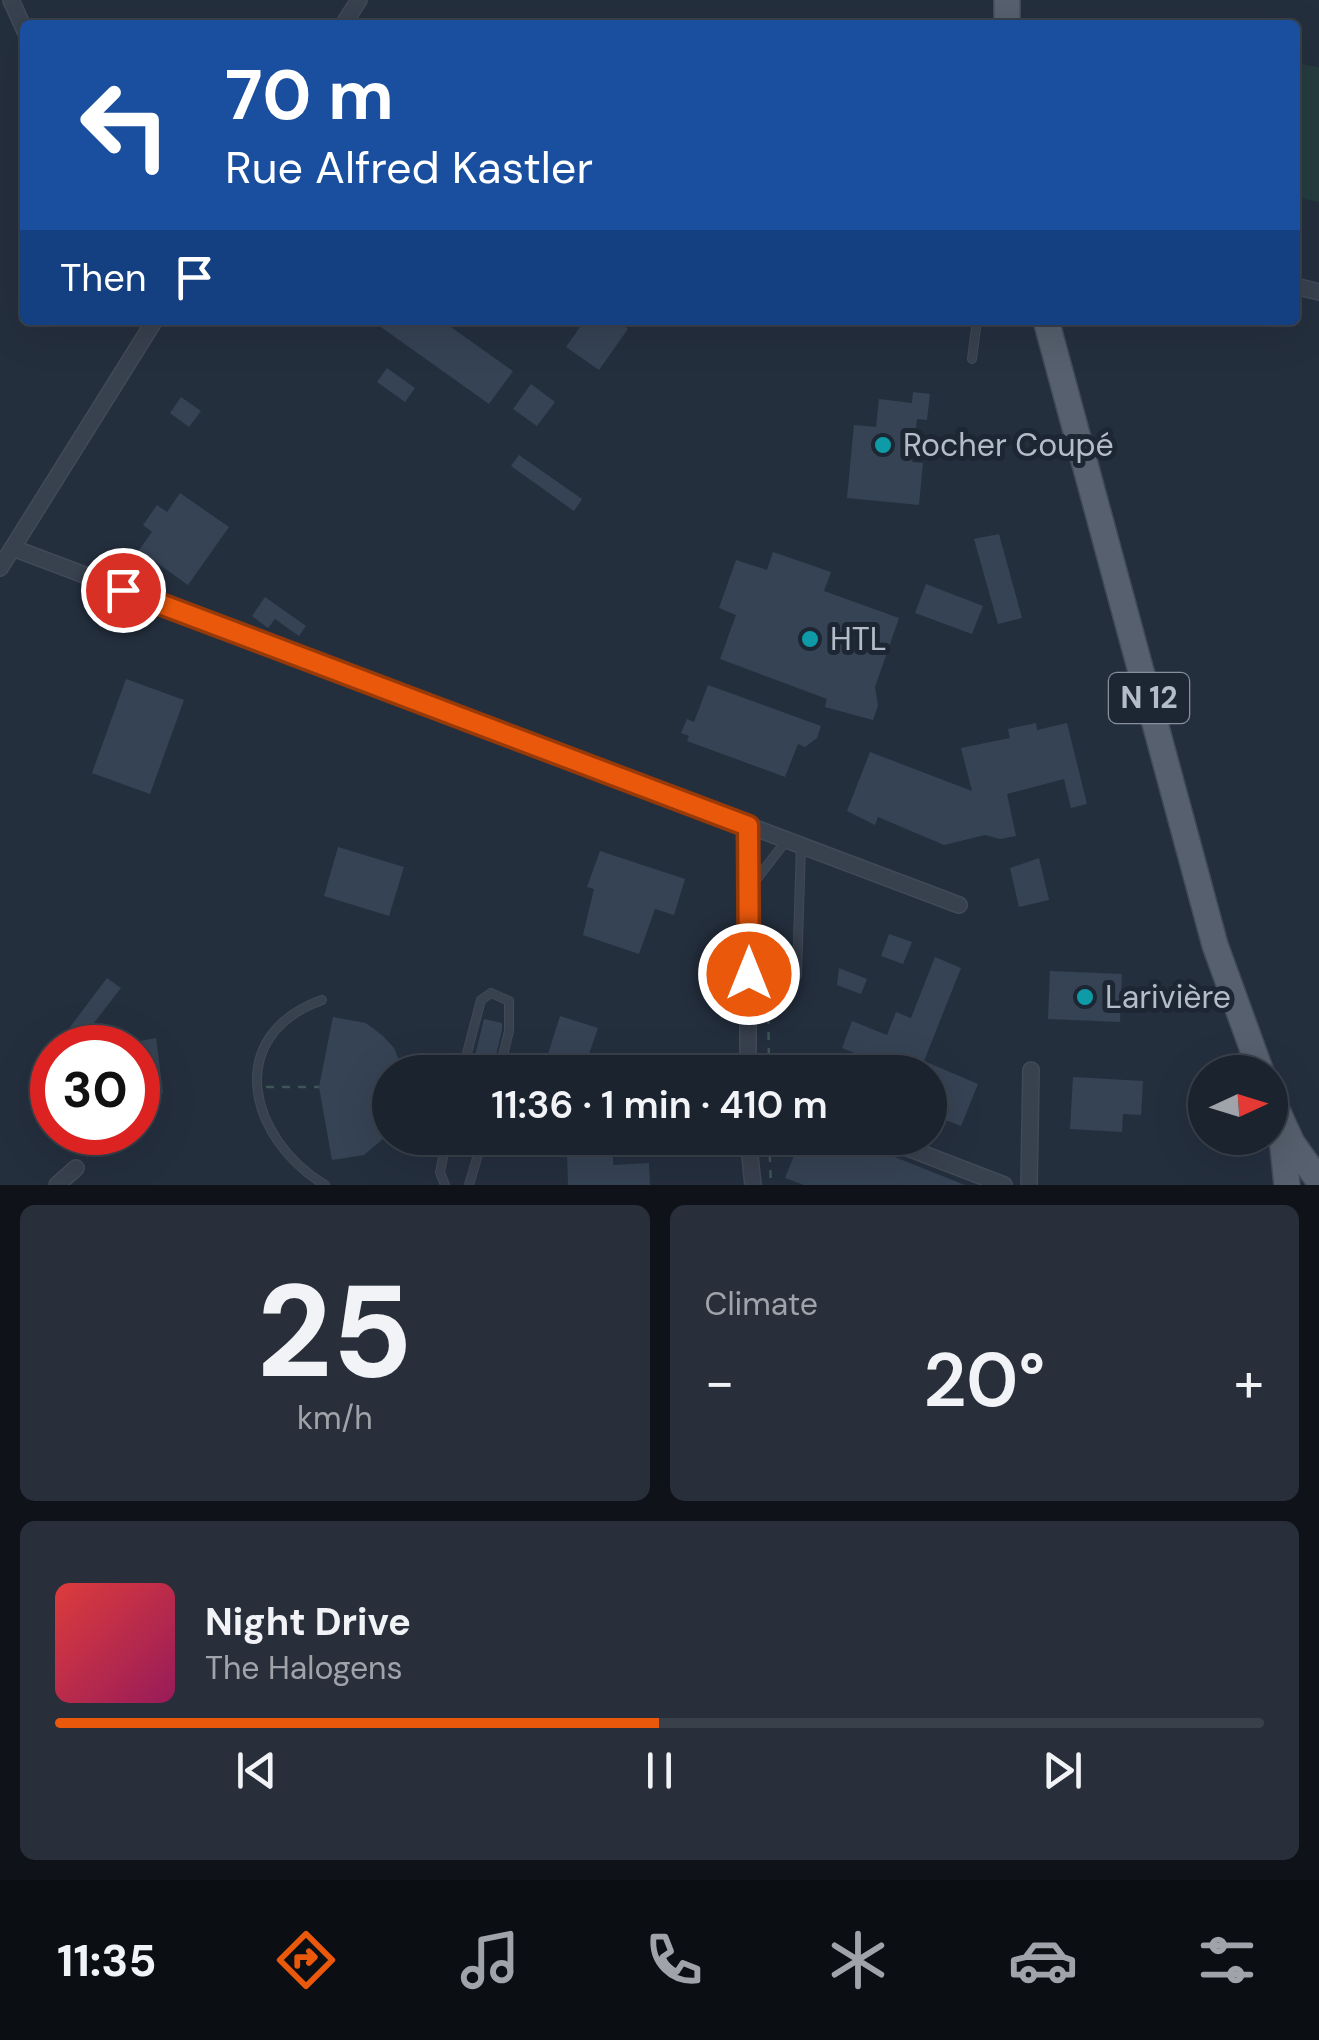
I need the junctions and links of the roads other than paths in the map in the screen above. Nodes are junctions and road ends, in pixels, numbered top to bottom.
1 (152, 325) edge
2 (976, 325) edge
3 (1047, 325) edge
4 (972, 358) dead end
5 (13, 548) junction
6 (0, 568) edge
7 (748, 826) junction
8 (794, 843) junction
9 (749, 889) junction
10 (959, 905) dead end
11 (749, 974) junction
12 (322, 1000) dead end
13 (466, 1055) edge
14 (502, 1055) edge
15 (748, 1055) edge
16 (1255, 1055) edge
17 (1031, 1070) dead end
18 (1288, 1134) edge
19 (444, 1155) edge
20 (478, 1155) edge
21 (749, 1155) edge
22 (926, 1155) edge
23 (1282, 1155) edge
24 (76, 1168) dead end
25 (1319, 1182) edge
26 (57, 1185) edge
27 (326, 1185) edge
28 (446, 1185) edge
29 (469, 1185) edge
30 (752, 1185) edge
31 (1004, 1185) edge
32 (1029, 1185) edge
33 (1287, 1185) edge
34 (1306, 1185) edge

1 - 5 street
2 - 4 lane
3 - 16 main road, N 12
5 - 6 street
5 - 7 street
7 - 8 street
7 - 9 street
8 - 9 lane
8 - 10 street
8 - 11 lane
9 - 11 street
11 - 15 street
12 - 27 lane
13 - 14 lane
17 - 32 street
18 - 25 main road
19 - 28 lane
20 - 29 lane
21 - 30 street
22 - 31 street
23 - 33 main road
24 - 26 street
25 - 34 main road

